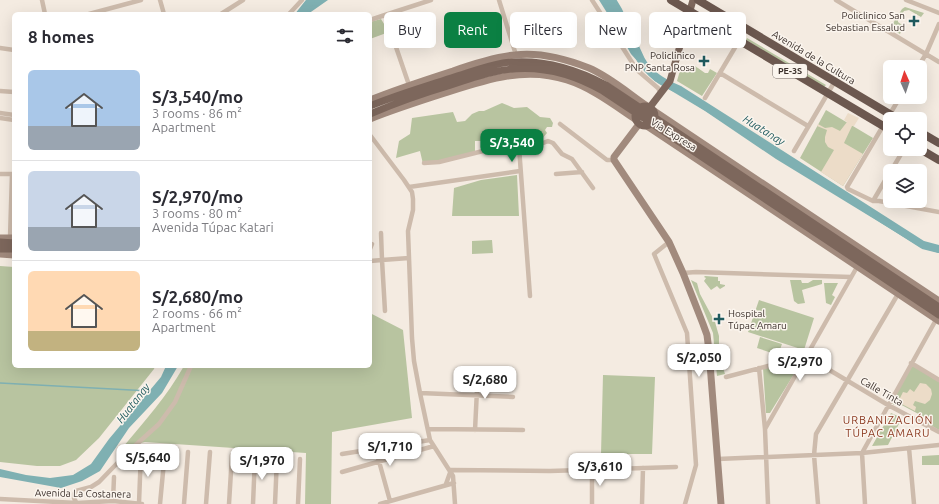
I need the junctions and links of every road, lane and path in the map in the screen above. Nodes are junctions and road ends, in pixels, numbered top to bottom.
1 (42, 0) edge
2 (141, 0) edge
3 (160, 0) edge
4 (243, 0) edge
5 (302, 0) edge
6 (431, 0) edge
7 (498, 0) edge
8 (592, 0) edge
9 (671, 0) edge
10 (693, 0) edge
11 (698, 0) edge
12 (836, 0) edge
13 (906, 0) edge
14 (689, 11) junction
15 (45, 12) edge
16 (96, 12) edge
17 (163, 12) edge
18 (224, 12) edge
19 (291, 12) edge
20 (394, 12) edge
21 (718, 12) edge
22 (939, 13) edge
23 (384, 15) edge
24 (372, 19) edge
25 (939, 24) edge
26 (746, 29) edge
27 (746, 46) edge
28 (0, 48) edge
29 (397, 48) edge
30 (734, 48) edge
31 (12, 50) edge
32 (516, 54) junction
33 (926, 54) junction
34 (922, 60) edge
35 (939, 62) edge
36 (720, 73) junction
37 (835, 81) junction
38 (410, 85) junction
39 (0, 91) edge
40 (12, 92) edge
41 (661, 93) junction
42 (827, 93) junction
43 (705, 98) dead end
44 (372, 99) edge
45 (372, 105) edge
46 (887, 112) edge
47 (0, 113) edge
48 (372, 113) edge
49 (12, 115) edge
50 (646, 116) junction
51 (0, 118) edge
52 (372, 118) edge
53 (12, 120) edge
54 (560, 124) dead end
55 (808, 126) junction
56 (883, 126) edge
57 (883, 134) edge
58 (927, 136) edge
59 (372, 137) edge
60 (939, 143) edge
61 (519, 147) junction
62 (794, 151) dead end
63 (927, 153) edge
64 (614, 160) junction
65 (939, 160) edge
66 (424, 163) dead end
67 (0, 168) edge
68 (520, 171) junction
69 (582, 172) junction
70 (1, 174) edge
71 (12, 174) edge
72 (556, 174) dead end
73 (883, 184) edge
74 (409, 188) junction
75 (593, 188) dead end
76 (771, 199) junction
77 (873, 201) junction
78 (791, 202) junction
79 (939, 212) edge
80 (781, 216) junction
81 (818, 221) junction
82 (381, 233) dead end
83 (810, 235) junction
84 (828, 237) junction
85 (0, 238) edge
86 (12, 240) edge
87 (12, 240) edge
88 (0, 242) edge
89 (669, 242) junction
90 (0, 249) edge
91 (12, 249) edge
92 (0, 254) edge
93 (12, 255) edge
94 (409, 258) junction
95 (382, 260) junction
96 (372, 261) edge
97 (857, 267) junction
98 (683, 273) junction
99 (851, 277) junction
100 (898, 294) junction
101 (530, 296) dead end
102 (939, 301) edge
103 (939, 307) edge
104 (385, 311) dead end
105 (938, 319) edge
106 (806, 356) junction
107 (911, 363) junction
108 (190, 368) edge
109 (759, 368) junction
110 (478, 370) dead end
111 (726, 377) dead end
112 (939, 380) edge
113 (848, 382) junction
114 (420, 393) junction
115 (477, 395) junction
116 (513, 397) dead end
117 (888, 405) junction
118 (428, 429) junction
119 (765, 429) junction
120 (475, 430) junction
121 (522, 430) dead end
122 (939, 432) edge
123 (372, 436) dead end
124 (430, 440) junction
125 (434, 446) junction
126 (939, 446) edge
127 (909, 448) junction
128 (375, 449) junction
129 (165, 451) dead end
130 (141, 452) dead end
131 (188, 452) dead end
132 (210, 452) dead end
133 (862, 453) junction
134 (342, 454) dead end
135 (232, 455) dead end
136 (814, 455) junction
137 (255, 457) dead end
138 (765, 457) junction
139 (277, 458) dead end
140 (718, 459) junction
141 (300, 460) dead end
142 (379, 462) junction
143 (676, 467) dead end
144 (643, 468) junction
145 (592, 469) junction
146 (450, 470) junction
147 (342, 472) dead end
148 (114, 477) dead end
149 (454, 483) junction
150 (446, 484) junction
151 (0, 499) edge
152 (113, 501) junction
153 (16, 502) edge
154 (393, 502) edge
155 (77, 504) edge
156 (140, 504) edge
157 (160, 504) edge
158 (184, 504) edge
159 (206, 504) edge
160 (229, 504) edge
161 (253, 504) edge
162 (275, 504) edge
163 (298, 504) edge
164 (380, 504) edge
165 (454, 504) edge
166 (592, 504) edge
167 (642, 504) edge
168 (685, 504) edge
169 (721, 504) edge
170 (768, 504) edge
171 (818, 504) edge
172 (865, 504) edge
173 (914, 504) edge

1 - 15 street
2 - 16 street
3 - 17 street
4 - 18 street
5 - 19 street
6 - 20 street
7 - 32 street
8 - 41 street
9 - 14 highway
10 - 14 main road
11 - 21 highway, Avenida de la Cultura / PE-3S
12 - 33 street
13 - 22 street
14 - 41 main road
23 - 24 street
25 - 33 street
26 - 37 highway, Avenida de la Cultura / PE-3S
27 - 42 highway, PE-3S
28 - 31 street
29 - 38 street
30 - 36 street
32 - 38 main road, Vía Expresa
32 - 50 main road, Vía Expresa
33 - 34 street
33 - 35 street
36 - 43 street
36 - 55 street
37 - 42 street
37 - 46 highway, Avenida de la Cultura / PE-3S
38 - 44 main road, Vía Expresa
39 - 40 street
41 - 50 main road
42 - 55 street
42 - 56 highway, PE-3S
45 - 50 main road, Vía Expresa
47 - 49 street
48 - 50 main road, Vía Expresa
50 - 52 main road, Vía Expresa
50 - 64 main road
50 - 76 main road, Vía Expresa
50 - 78 main road, Vía Expresa
50 - 80 main road, Vía Expresa
51 - 53 street
54 - 64 street
55 - 62 street
57 - 77 street
58 - 60 highway
59 - 74 street
61 - 66 street
61 - 68 street
61 - 69 street
63 - 65 highway
64 - 89 main road
67 - 70 street
68 - 74 street
68 - 101 street
69 - 72 street
69 - 75 street
70 - 71 street
73 - 77 street
74 - 94 street
76 - 78 main road
76 - 80 main road
76 - 84 main road, Vía Expresa
77 - 79 street
78 - 81 main road, Vía Expresa
80 - 83 main road, Vía Expresa
81 - 84 main road
81 - 102 main road, Vía Expresa
82 - 95 street
83 - 84 main road
83 - 97 main road, Vía Expresa
84 - 103 main road, Vía Expresa
84 - 105 main road, Vía Expresa
85 - 86 main road
87 - 88 main road
89 - 98 main road
89 - 168 street
90 - 91 main road
92 - 93 main road
94 - 95 street
94 - 114 street
95 - 96 street
95 - 104 street
97 - 99 street
97 - 100 main road, Vía Expresa
98 - 99 street
98 - 140 main road
99 - 106 street
100 - 105 main road, Vía Expresa
100 - 113 street
105 - 107 street
106 - 109 street
106 - 113 street, Calle Tinta
106 - 119 street
107 - 112 street
107 - 117 street
108 - 155 street
109 - 111 street
109 - 119 street
110 - 115 street
113 - 117 street, Calle Tinta
113 - 136 street
114 - 115 street
114 - 118 street
115 - 116 street
115 - 120 street
117 - 122 street, Calle Tinta
117 - 133 street
118 - 120 street
118 - 124 street
119 - 138 street
120 - 121 street
123 - 128 street
124 - 125 street
124 - 128 street
125 - 142 street
125 - 146 street
126 - 127 street
127 - 133 street
127 - 173 street
128 - 134 street
128 - 142 street
129 - 157 street
130 - 156 street
131 - 158 street
132 - 159 street
133 - 136 street
133 - 172 street
135 - 160 street
136 - 138 street
136 - 171 street
137 - 161 street
138 - 140 street
138 - 170 street
139 - 162 street
140 - 169 main road
141 - 163 street
142 - 147 street
142 - 154 street
143 - 144 street
144 - 145 street
144 - 167 street
145 - 146 street
145 - 166 street
146 - 149 street
146 - 150 street
148 - 152 street
149 - 150 street
149 - 165 street
150 - 154 street
151 - 153 street, Avenida La Costanera
152 - 155 street, Avenida La Costanera
152 - 156 street, Avenida La Costanera
153 - 155 street, Avenida La Costanera
154 - 164 street

